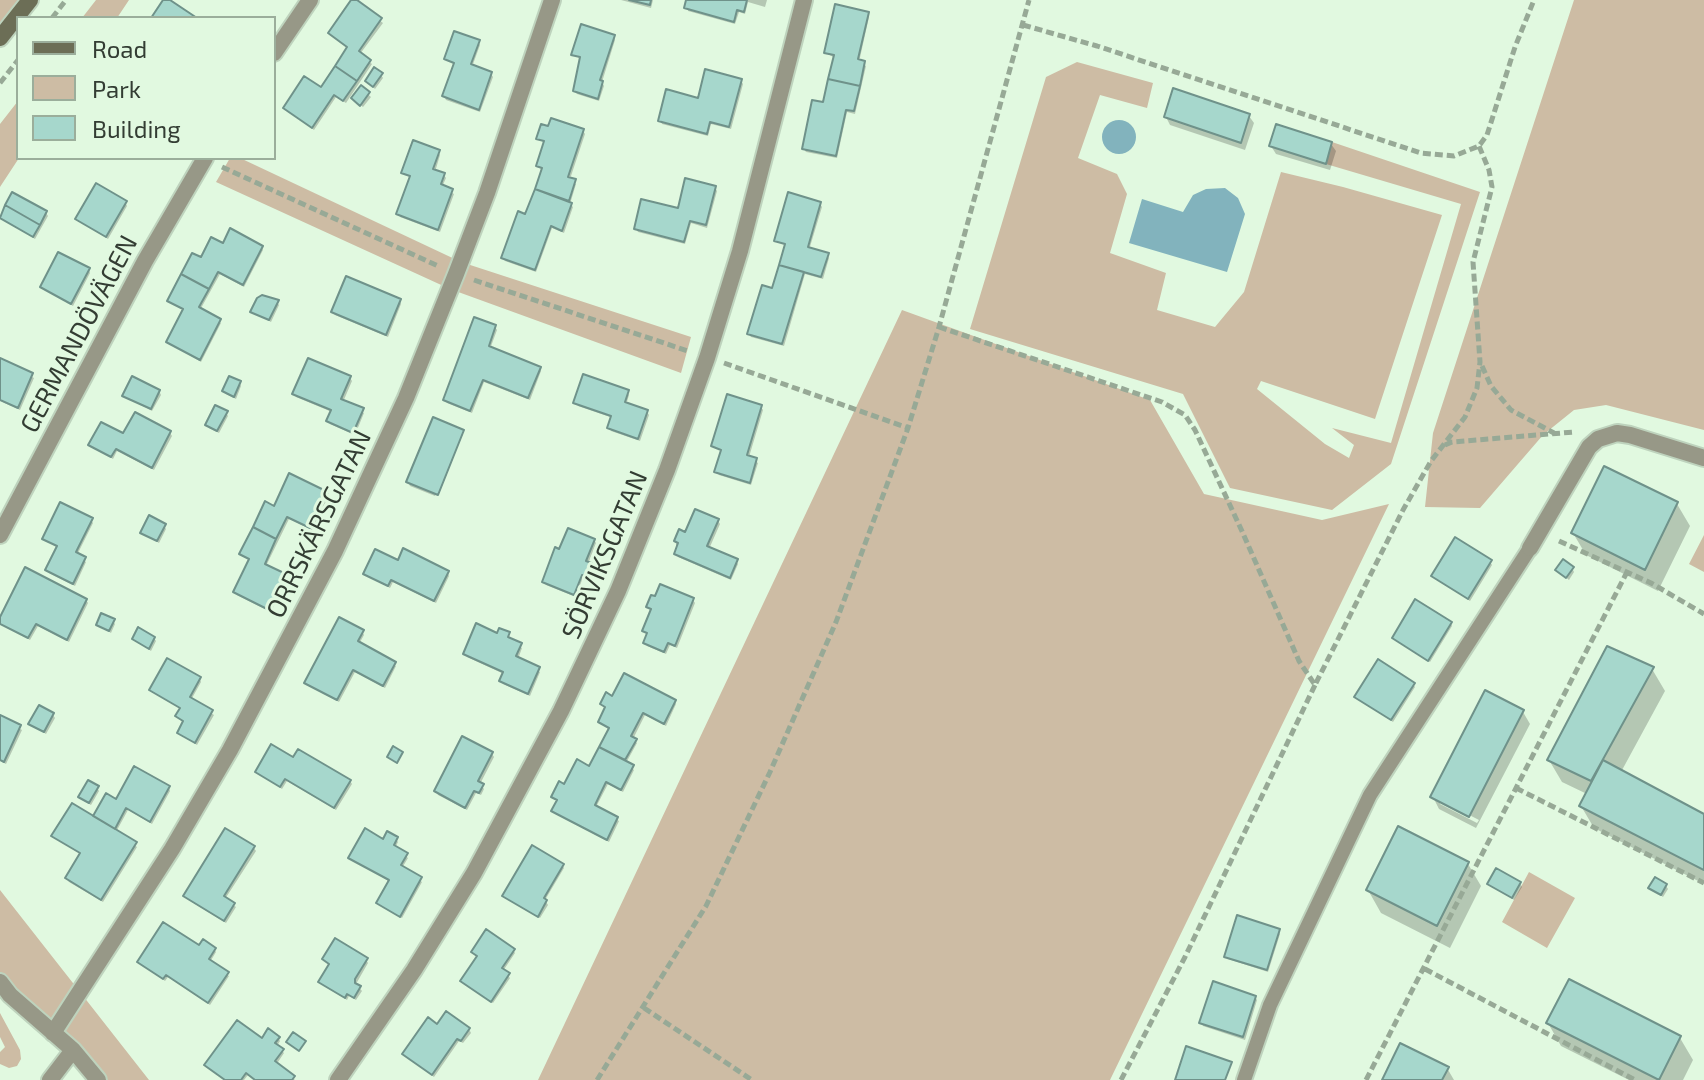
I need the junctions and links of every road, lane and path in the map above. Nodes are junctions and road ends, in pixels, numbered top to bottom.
1 (30, 0) edge
2 (66, 0) edge
3 (310, 0) edge
4 (552, 0) edge
5 (804, 0) edge
6 (1029, 0) edge
7 (1534, 0) edge
8 (17, 16) edge
9 (54, 16) edge
10 (16, 18) edge
11 (1023, 25) junction
12 (0, 38) edge
13 (276, 50) edge
14 (16, 63) edge
15 (0, 83) edge
16 (1479, 146) junction
17 (204, 160) edge
18 (939, 327) junction
19 (707, 358) junction
20 (1480, 362) junction
21 (908, 428) junction
22 (1555, 434) junction
23 (1598, 439) junction
24 (1444, 446) junction
25 (1704, 458) edge
26 (0, 535) edge
27 (1530, 548) junction
28 (1627, 572) junction
29 (1704, 614) edge
30 (1315, 685) junction
31 (1516, 788) junction
32 (1704, 883) edge
33 (1425, 969) junction
34 (0, 982) edge
35 (644, 1008) junction
36 (53, 1033) junction
37 (73, 1050) junction
38 (50, 1080) edge
39 (98, 1080) edge
40 (338, 1080) edge
41 (597, 1080) edge
42 (752, 1080) edge
43 (1121, 1080) edge
44 (1244, 1080) edge
45 (1366, 1080) edge
46 (1635, 1080) edge

1 - 8 street
2 - 9 path
3 - 13 street
4 - 36 street, ORRSKÄRSGATAN
5 - 19 street, SÖRVIKSGATAN
6 - 11 path
7 - 16 path
10 - 12 street
11 - 16 path
11 - 18 path
14 - 15 path
16 - 20 path
17 - 26 street, GERMANDÖVÄGEN
18 - 21 path
18 - 30 path
19 - 21 path
19 - 40 street, SÖRVIKSGATAN
20 - 22 path
20 - 24 path
21 - 35 path
22 - 23 path
22 - 24 path
23 - 25 street
23 - 27 street
24 - 30 path
27 - 28 path
27 - 44 lane
28 - 29 path
28 - 31 path
30 - 43 path
31 - 32 path
31 - 33 path
33 - 45 path
33 - 46 path
34 - 36 street
35 - 41 path
35 - 42 path
36 - 37 street
37 - 38 street
37 - 39 street

